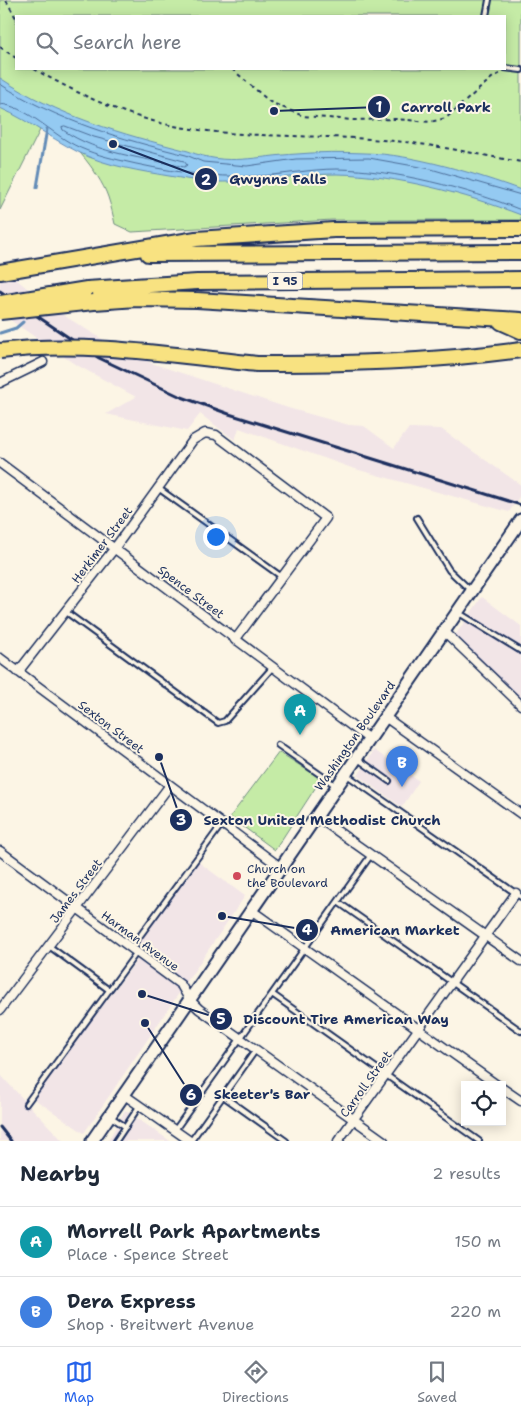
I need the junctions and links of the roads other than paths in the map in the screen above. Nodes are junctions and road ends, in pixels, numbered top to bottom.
1 (489, 0) edge
2 (486, 15) edge
3 (506, 68) edge
4 (521, 70) edge
5 (521, 229) edge
6 (521, 252) edge
7 (70, 260) junction
8 (0, 272) edge
9 (521, 279) edge
10 (90, 295) junction
11 (0, 303) edge
12 (0, 312) edge
13 (480, 317) junction
14 (521, 320) edge
15 (521, 331) edge
16 (521, 350) edge
17 (0, 351) edge
18 (44, 362) dead end
19 (0, 383) edge
20 (0, 463) edge
21 (158, 488) junction
22 (417, 518) dead end
23 (521, 520) edge
24 (114, 549) junction
25 (282, 577) junction
26 (472, 592) junction
27 (66, 611) junction
28 (457, 612) junction
29 (444, 631) junction
30 (235, 640) junction
31 (521, 651) edge
32 (0, 658) edge
33 (273, 667) junction
34 (18, 672) junction
35 (521, 705) edge
36 (385, 717) junction
37 (369, 739) junction
38 (278, 746) dead end
39 (356, 758) junction
40 (345, 774) junction
41 (389, 781) dead end
42 (170, 785) junction
43 (337, 786) junction
44 (521, 814) edge
45 (316, 816) junction
46 (222, 824) junction
47 (0, 851) edge
48 (371, 855) junction
49 (280, 867) junction
50 (518, 895) edge
51 (338, 902) junction
52 (77, 908) junction
53 (251, 910) junction
54 (485, 936) junction
55 (49, 946) junction
56 (304, 948) junction
57 (134, 950) junction
58 (521, 961) edge
59 (452, 982) junction
60 (109, 990) junction
61 (272, 994) junction
62 (189, 999) junction
63 (0, 1010) edge
64 (418, 1029) junction
65 (521, 1032) edge
66 (239, 1039) junction
67 (255, 1050) junction
68 (386, 1075) junction
69 (491, 1081) edge
70 (506, 1091) edge
71 (123, 1094) junction
72 (223, 1096) junction
73 (521, 1102) edge
74 (26, 1104) dead end
75 (140, 1106) junction
76 (109, 1116) junction
77 (354, 1120) junction
78 (126, 1127) junction
79 (174, 1130) junction
80 (92, 1141) edge
81 (116, 1141) edge
82 (190, 1141) edge
83 (286, 1141) edge
84 (338, 1141) edge
85 (384, 1141) edge
86 (479, 1141) edge

1 - 2 lane
3 - 4 lane
5 - 7 highway
6 - 7 highway
7 - 8 highway
9 - 10 highway, I 95
10 - 11 highway, I 95, bridge
10 - 12 highway, bridge
10 - 13 highway
13 - 14 highway
13 - 15 highway
16 - 17 highway, bridge
18 - 19 street
20 - 24 street, Spence Street
21 - 24 street, Herkimer Street
21 - 25 lane
21 - 25 street, Herkimer Street
22 - 26 lane
23 - 26 main road, Washington Boulevard
24 - 27 street, Herkimer Street
24 - 30 street, Spence Street
25 - 30 street
26 - 28 main road, Washington Boulevard
27 - 33 lane
27 - 34 street, Herkimer Street
28 - 29 main road, Washington Boulevard
28 - 31 lane
29 - 35 street
29 - 36 main road, Washington Boulevard
30 - 33 street, Spence Street
32 - 34 street, Sexton Street
33 - 37 street, Spence Street
34 - 42 street, Sexton Street
36 - 37 main road, Washington Boulevard
36 - 44 street
37 - 39 main road, Washington Boulevard
38 - 43 lane
39 - 40 main road, Washington Boulevard
39 - 41 lane
40 - 43 main road, Washington Boulevard
40 - 50 lane
42 - 46 street, Sexton Street
42 - 52 street, James Street
43 - 45 main road, Washington Boulevard
45 - 48 street
45 - 49 main road, Washington Boulevard
46 - 49 street, Sexton Street
46 - 57 lane
47 - 52 street, Harman Avenue
48 - 51 lane
48 - 54 street
49 - 53 main road, Washington Boulevard
50 - 54 street, Carroll Street
51 - 56 lane
51 - 59 lane
52 - 55 street, James Street
52 - 57 street, Harman Avenue
53 - 56 street
53 - 62 main road, Washington Boulevard
54 - 58 street
54 - 59 street, Carroll Street
55 - 60 lane
55 - 63 street, James Street
56 - 61 lane
56 - 64 street
57 - 60 lane
57 - 62 street, Harman Avenue
59 - 64 street, Carroll Street
59 - 65 lane
60 - 74 lane
61 - 66 lane
61 - 68 lane
62 - 66 street, Harman Avenue
62 - 71 main road, Washington Boulevard
64 - 68 street, Carroll Street
64 - 69 street
66 - 67 street, Harman Avenue
66 - 79 lane
67 - 72 lane
67 - 77 street, Harman Avenue
68 - 77 street, Carroll Street
68 - 86 lane
70 - 73 street
71 - 75 street
71 - 76 main road, Washington Boulevard
72 - 82 lane
72 - 83 lane
75 - 78 lane
75 - 79 street
76 - 78 lane
76 - 80 main road, Washington Boulevard
77 - 84 street, Carroll Street
77 - 85 street, Harman Avenue
78 - 81 lane
79 - 82 street

